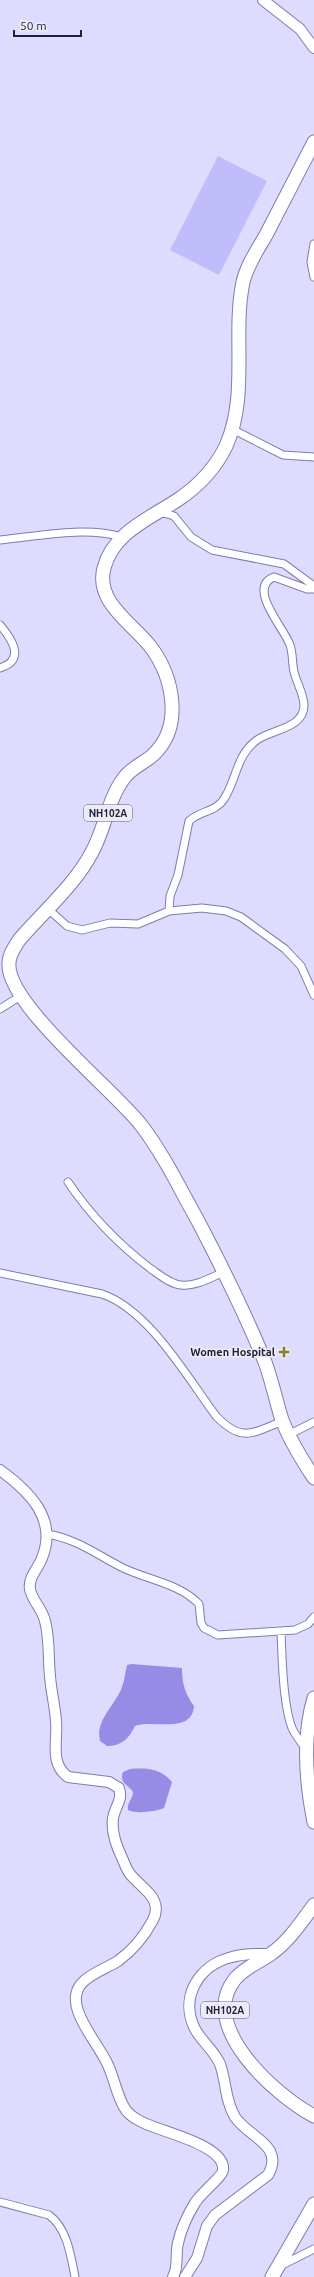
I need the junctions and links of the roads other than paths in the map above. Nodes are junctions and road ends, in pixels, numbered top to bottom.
1 (264, 0) edge
2 (314, 48) edge
3 (314, 142) edge
4 (314, 244) edge
5 (314, 277) edge
6 (232, 429) junction
7 (314, 457) edge
8 (158, 511) junction
9 (123, 537) junction
10 (0, 540) edge
11 (314, 588) edge
12 (0, 625) edge
13 (0, 668) edge
14 (47, 908) junction
15 (169, 911) junction
16 (314, 994) edge
17 (22, 995) junction
18 (0, 1009) edge
19 (68, 1182) dead end
20 (224, 1272) junction
21 (0, 1273) edge
22 (283, 1421) junction
23 (314, 1422) edge
24 (288, 1435) junction
25 (0, 1470) edge
26 (314, 1478) edge
27 (46, 1534) junction
28 (314, 1617) edge
29 (281, 1632) junction
30 (314, 1698) edge
31 (307, 1750) junction
32 (314, 1822) edge
33 (314, 1905) edge
34 (272, 1954) junction
35 (314, 2116) edge
36 (0, 2202) edge
37 (314, 2204) edge
38 (314, 2249) edge
39 (275, 2272) edge
40 (75, 2277) edge
41 (173, 2277) edge
42 (185, 2277) edge

1 - 2 street
3 - 6 highway, NH102A
4 - 5 street
6 - 7 street
6 - 8 highway, NH102A
8 - 9 highway, NH102A
8 - 11 street
9 - 10 street
9 - 14 highway, NH102A
11 - 15 street
12 - 13 street
14 - 15 street
14 - 17 highway, NH102A
15 - 16 street
17 - 18 street
17 - 20 highway, NH102A
19 - 20 street
20 - 22 highway, NH102A
21 - 22 street
22 - 24 highway, NH102A
23 - 24 street
24 - 26 highway, NH102A
25 - 27 street
27 - 29 street
27 - 41 street
28 - 29 street
29 - 31 street
30 - 31 highway
31 - 32 highway
33 - 34 highway, NH102A
34 - 35 highway, NH102A
34 - 42 street
36 - 40 street
37 - 39 highway
38 - 39 street

